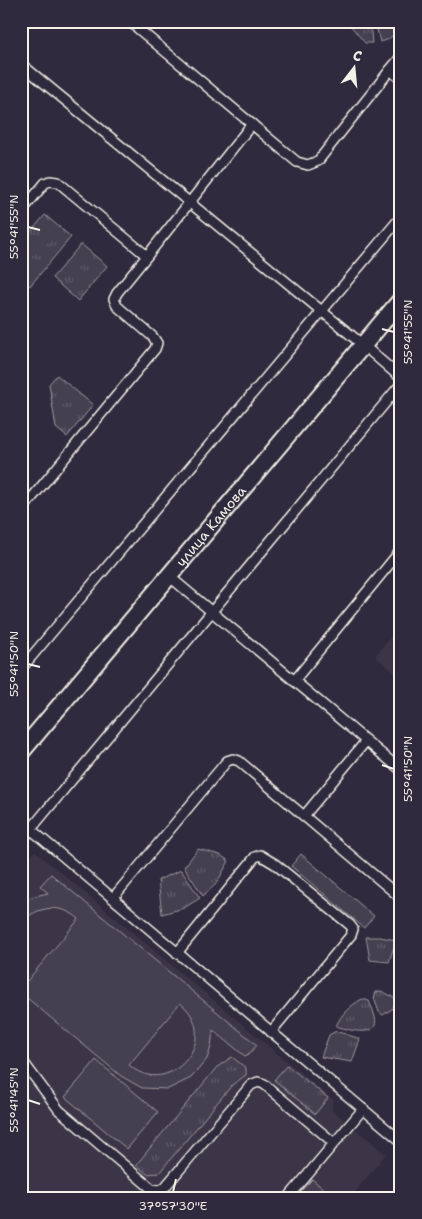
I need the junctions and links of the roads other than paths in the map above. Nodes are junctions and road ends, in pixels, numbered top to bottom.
1 (129, 21) edge
2 (401, 57) edge
3 (21, 64) edge
4 (390, 70) junction
5 (401, 79) edge
6 (252, 124) junction
7 (190, 202) junction
8 (21, 212) edge
9 (401, 217) edge
10 (147, 256) junction
11 (401, 300) edge
12 (322, 311) junction
13 (363, 344) junction
14 (401, 378) edge
15 (401, 384) edge
16 (21, 511) edge
17 (401, 550) edge
18 (170, 576) junction
19 (212, 612) junction
20 (21, 669) edge
21 (294, 681) junction
22 (366, 741) junction
23 (21, 752) edge
24 (401, 770) edge
25 (304, 816) junction
26 (21, 821) edge
27 (31, 829) junction
28 (21, 841) edge
29 (113, 898) junction
30 (401, 898) edge
31 (177, 953) junction
32 (271, 1032) junction
33 (21, 1059) edge
34 (363, 1109) junction
35 (401, 1141) edge
36 (334, 1143) junction
37 (288, 1198) edge

1 - 6 lane
2 - 4 lane
3 - 7 lane
4 - 5 lane
4 - 6 lane
6 - 7 lane
7 - 10 lane
7 - 12 lane
8 - 10 lane
9 - 12 lane
10 - 16 lane
11 - 13 street, улица Камова
12 - 13 lane
12 - 20 lane
13 - 14 lane
13 - 18 street, улица Камова
15 - 19 lane
17 - 21 lane
18 - 19 lane
18 - 23 street, улица Камова
19 - 21 lane
19 - 27 lane
21 - 22 lane
22 - 24 lane
22 - 25 lane
25 - 29 lane
25 - 30 lane
26 - 27 lane
27 - 28 lane
27 - 29 lane
29 - 31 lane
31 - 32 lane
31 - 32 lane
32 - 34 lane
33 - 36 lane
34 - 35 lane
34 - 36 lane
36 - 37 lane

